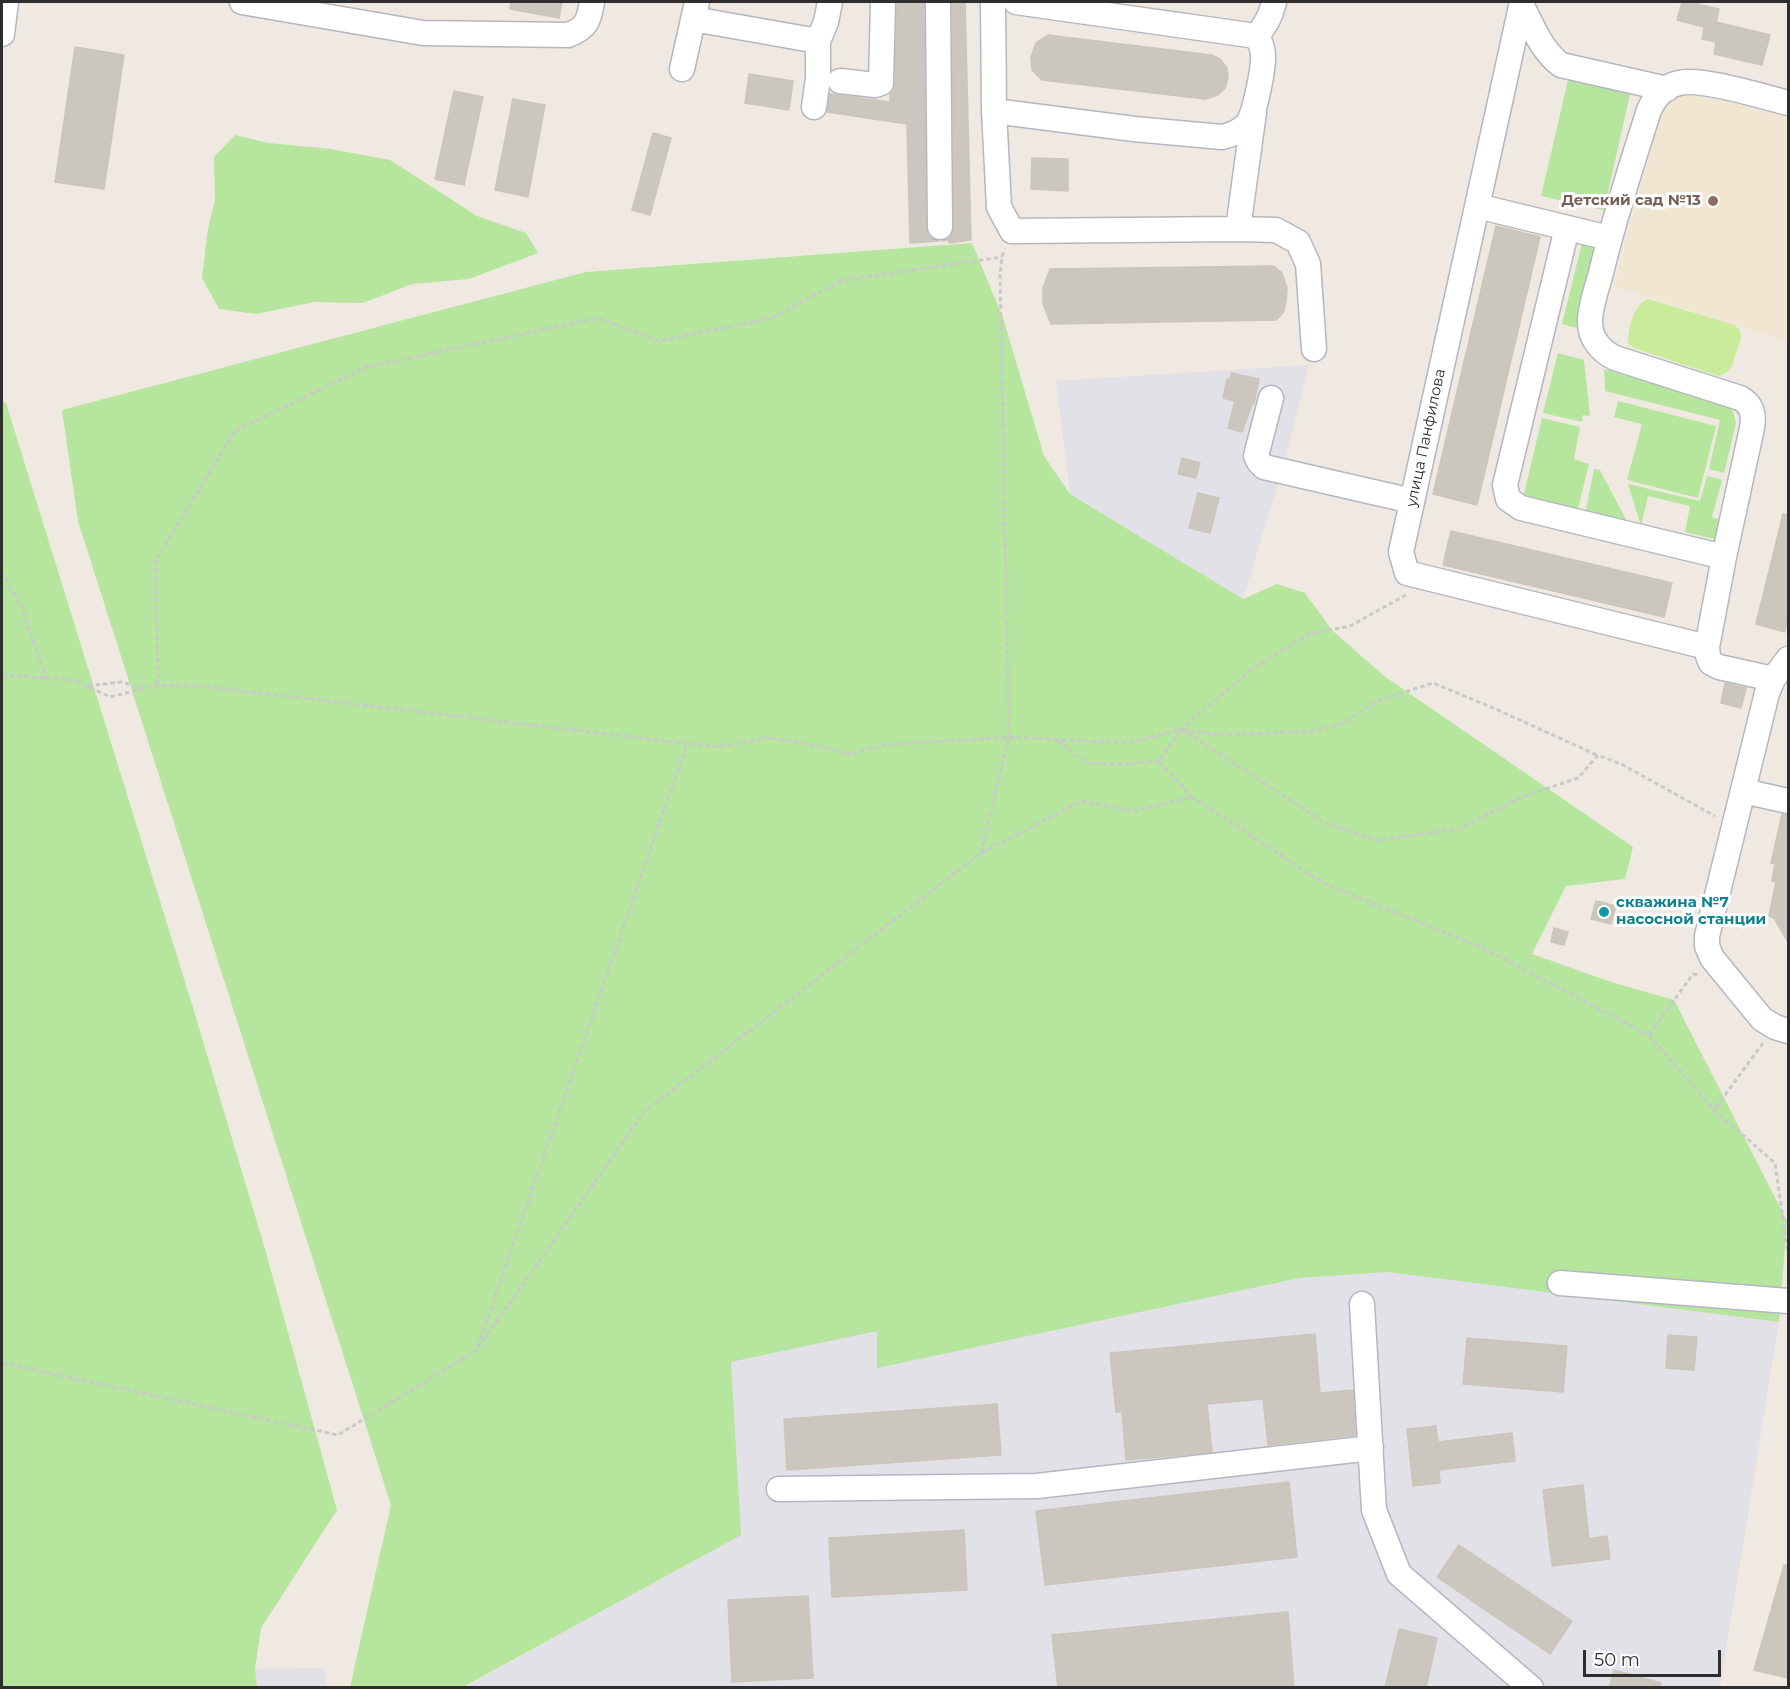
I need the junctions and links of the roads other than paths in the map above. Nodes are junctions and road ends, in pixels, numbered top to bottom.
1 (6, 2) edge
2 (243, 2) edge
3 (592, 2) edge
4 (830, 2) edge
5 (883, 2) edge
6 (938, 2) edge
7 (993, 2) edge
8 (1016, 2) edge
9 (1274, 2) edge
10 (1522, 4) edge
11 (695, 10) edge
12 (2, 34) edge
13 (1256, 36) junction
14 (818, 41) junction
15 (682, 69) dead end
16 (840, 81) dead end
17 (1666, 89) junction
18 (1788, 103) edge
19 (814, 107) dead end
20 (994, 111) junction
21 (1254, 112) junction
22 (1477, 206) junction
23 (940, 227) dead end
24 (1567, 228) junction
25 (1238, 229) junction
26 (1609, 238) junction
27 (1314, 348) dead end
28 (1271, 398) dead end
29 (1412, 501) junction
30 (1724, 557) junction
31 (1707, 647) junction
32 (1788, 659) edge
33 (1773, 679) junction
34 (1743, 791) junction
35 (1788, 801) edge
36 (1782, 1029) edge
37 (1560, 1282) dead end
38 (1788, 1301) edge
39 (1362, 1304) dead end
40 (1371, 1448) junction
41 (779, 1489) dead end
42 (1531, 1688) edge

1 - 12 street
2 - 3 street
4 - 14 street
5 - 16 street
6 - 23 street
7 - 20 street
8 - 13 street
9 - 13 street
10 - 17 street
10 - 22 street, улица Панфилова
11 - 14 street
11 - 15 street
13 - 21 street
14 - 19 street
17 - 18 street
17 - 26 street
20 - 21 street
20 - 25 street
21 - 25 street
22 - 24 street
22 - 29 street, улица Панфилова
24 - 26 street
24 - 30 street
25 - 27 street
26 - 30 street
28 - 29 street
29 - 31 street, улица Панфилова
30 - 31 street
31 - 33 street
32 - 33 street
33 - 34 street
34 - 35 street
34 - 36 street
37 - 38 street
39 - 40 street
40 - 41 street
40 - 42 street

